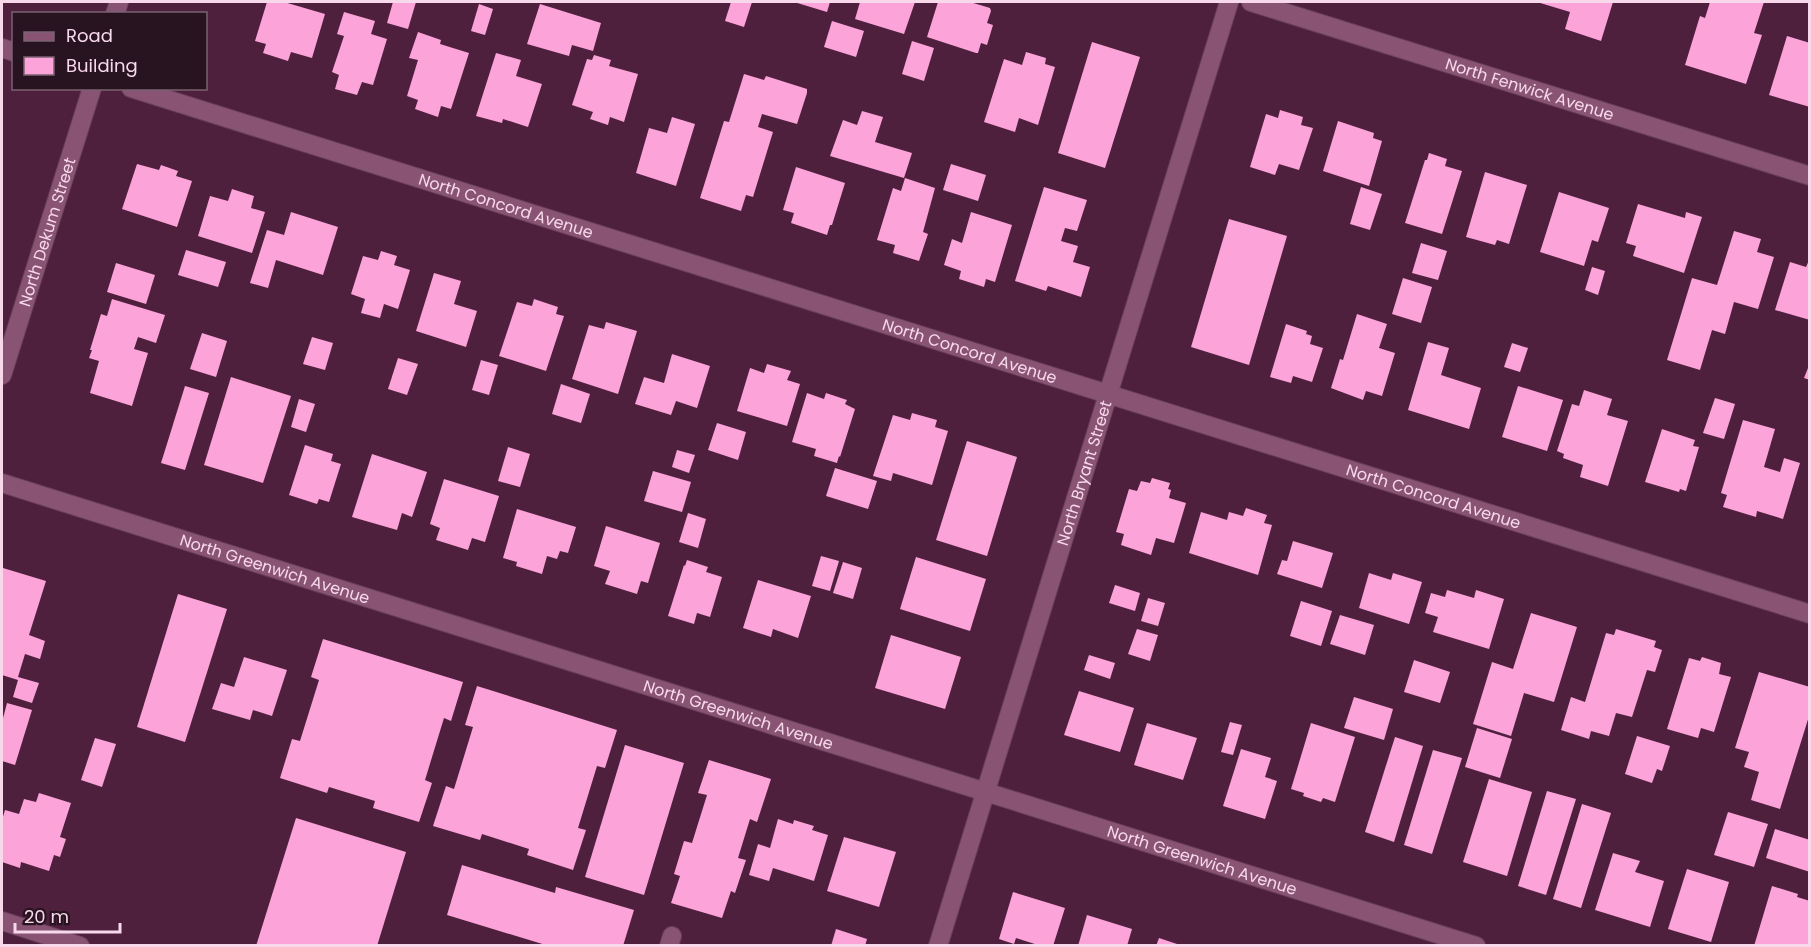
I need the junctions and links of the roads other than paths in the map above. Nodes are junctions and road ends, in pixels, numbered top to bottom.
1 (1229, 2) edge
2 (1251, 2) edge
3 (91, 90) edge
4 (137, 90) edge
5 (1809, 176) edge
6 (2, 375) edge
7 (1108, 395) junction
8 (2, 483) edge
9 (1809, 614) edge
10 (985, 793) junction
11 (2, 921) edge
12 (80, 945) edge
13 (938, 945) edge
14 (1476, 945) edge

1 - 7 street, North Bryant Street
2 - 5 street, North Fenwick Avenue
3 - 6 street, North Dekum Street
4 - 7 street, North Concord Avenue
7 - 9 street, North Concord Avenue
7 - 10 street, North Bryant Street
8 - 10 street, North Greenwich Avenue
10 - 13 street, North Bryant Street
10 - 14 street, North Greenwich Avenue
11 - 12 street

